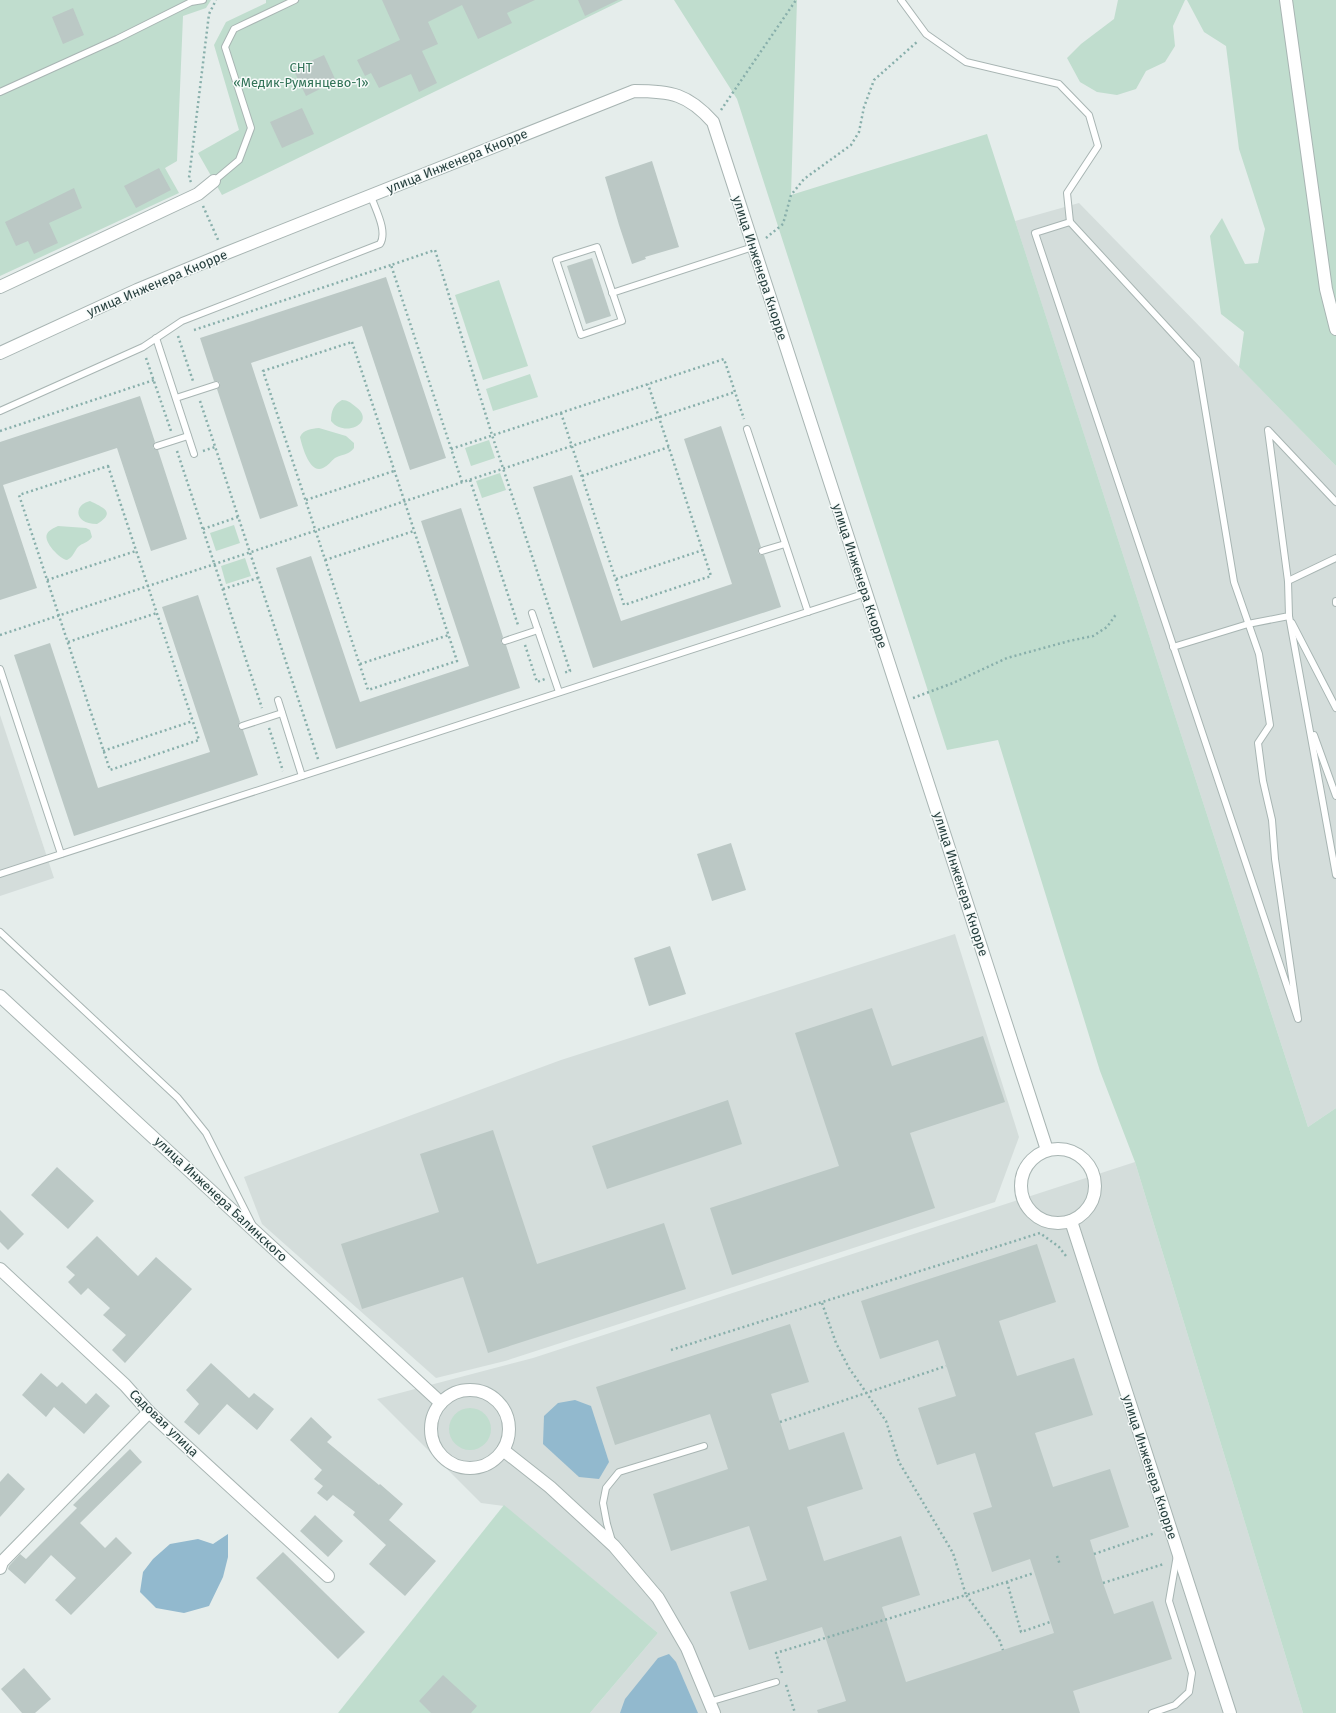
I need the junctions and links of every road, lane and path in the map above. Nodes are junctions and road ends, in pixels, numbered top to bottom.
1 (203, 0) edge
2 (216, 0) edge
3 (295, 0) edge
4 (796, 0) edge
5 (901, 0) edge
6 (1286, 0) edge
7 (926, 34) junction
8 (0, 92) edge
9 (713, 122) junction
10 (214, 181) joint
11 (198, 194) junction
12 (370, 196) junction
13 (1070, 222) junction
14 (753, 247) junction
15 (224, 254) junction
16 (391, 265) junction
17 (0, 287) edge
18 (612, 293) junction
19 (175, 326) junction
20 (1336, 329) edge
21 (193, 330) dead end
22 (156, 338) junction
23 (143, 347) junction
24 (0, 353) edge
25 (154, 380) junction
26 (648, 384) junction
27 (216, 385) dead end
28 (197, 391) junction
29 (735, 392) junction
30 (176, 398) junction
31 (0, 411) edge
32 (561, 413) junction
33 (659, 418) junction
34 (747, 429) joint
35 (0, 431) edge
36 (492, 435) junction
37 (188, 436) junction
38 (174, 441) junction
39 (157, 446) dead end
40 (572, 446) junction
41 (669, 447) junction
42 (451, 449) junction
43 (194, 454) dead end
44 (503, 469) junction
45 (394, 471) junction
46 (582, 476) junction
47 (470, 480) junction
48 (462, 482) junction
49 (306, 500) junction
50 (404, 501) junction
51 (1336, 502) edge
52 (238, 517) junction
53 (203, 529) junction
54 (316, 530) junction
55 (414, 531) junction
56 (785, 544) junction
57 (703, 550) junction
58 (136, 551) junction
59 (762, 551) dead end
60 (250, 552) junction
61 (1336, 558) edge
62 (326, 560) junction
63 (215, 564) junction
64 (258, 578) junction
65 (616, 579) junction
66 (47, 580) junction
67 (1288, 582) junction
68 (148, 586) junction
69 (223, 589) junction
70 (866, 593) junction
71 (808, 612) junction
72 (157, 613) junction
73 (532, 613) dead end
74 (1117, 613) dead end
75 (59, 615) junction
76 (1289, 616) junction
77 (1248, 624) junction
78 (538, 630) junction
79 (0, 634) edge
80 (449, 635) junction
81 (521, 636) junction
82 (505, 641) dead end
83 (68, 642) junction
84 (1173, 647) junction
85 (360, 664) junction
86 (0, 669) edge
87 (553, 677) junction
88 (559, 692) junction
89 (278, 700) dead end
90 (902, 702) junction
91 (1336, 708) edge
92 (282, 713) junction
93 (266, 718) junction
94 (1308, 720) junction
95 (193, 721) junction
96 (242, 726) dead end
97 (103, 751) junction
98 (322, 769) junction
99 (302, 776) junction
100 (286, 781) junction
101 (1336, 796) edge
102 (61, 854) junction
103 (0, 874) edge
104 (1336, 875) edge
105 (0, 932) edge
106 (0, 996) edge
107 (1047, 1150) junction
108 (1071, 1221) junction
109 (257, 1232) junction
110 (1069, 1259) dead end
111 (0, 1269) edge
112 (822, 1303) junction
113 (672, 1350) dead end
114 (946, 1366) dead end
115 (866, 1392) junction
116 (442, 1403) junction
117 (150, 1412) junction
118 (780, 1422) dead end
119 (704, 1446) dead end
120 (503, 1450) junction
121 (1155, 1533) dead end
122 (614, 1546) junction
123 (1178, 1551) junction
124 (1094, 1554) dead end
125 (1057, 1556) dead end
126 (1164, 1564) dead end
127 (1060, 1565) dead end
128 (0, 1568) edge
129 (1034, 1573) dead end
130 (328, 1576) dead end
131 (1007, 1582) junction
132 (1103, 1584) dead end
133 (966, 1595) junction
134 (1050, 1622) dead end
135 (1003, 1650) dead end
136 (783, 1675) dead end
137 (776, 1682) dead end
138 (786, 1683) dead end
139 (709, 1702) junction
140 (714, 1713) edge
141 (795, 1713) edge
142 (1152, 1713) edge
143 (1230, 1713) edge

1 - 8 lane
2 - 11 path
3 - 10 lane
4 - 9 path
5 - 7 lane
6 - 20 street
7 - 13 lane
7 - 14 path
9 - 12 street, улица Инженера Кнорре
9 - 14 street, улица Инженера Кнорре
10 - 11 street
11 - 15 path
11 - 17 street
12 - 15 street, улица Инженера Кнорре
12 - 19 lane
13 - 77 lane
13 - 84 lane
14 - 18 lane
14 - 70 street, улица Инженера Кнорре
15 - 24 street, улица Инженера Кнорре
16 - 21 path
16 - 36 path
16 - 42 path
18 - 18 lane
19 - 22 lane
19 - 28 path
22 - 23 lane
22 - 30 lane
23 - 25 path
23 - 31 lane
25 - 35 path
25 - 38 path
26 - 29 path
26 - 32 path
26 - 33 path
27 - 28 lane
28 - 30 lane
28 - 52 path
29 - 33 path
29 - 34 path
30 - 37 lane
32 - 36 path
32 - 40 path
33 - 40 path
33 - 41 path
34 - 56 lane
36 - 42 path
36 - 44 path
37 - 38 lane
37 - 43 lane
38 - 39 lane
38 - 53 path
40 - 44 path
40 - 46 path
41 - 46 path
41 - 57 path
42 - 48 path
44 - 47 path
44 - 87 path
45 - 49 path
45 - 49 path
45 - 50 path
46 - 65 path
47 - 48 path
47 - 81 path
48 - 50 path
49 - 54 path
50 - 54 path
50 - 55 path
51 - 67 lane
52 - 53 path
52 - 60 path
53 - 63 path
54 - 60 path
54 - 62 path
55 - 62 path
55 - 80 path
56 - 59 lane
56 - 71 lane
57 - 65 path
57 - 65 path
58 - 66 path
58 - 66 path
58 - 68 path
60 - 63 path
60 - 64 path
61 - 67 lane
62 - 85 path
63 - 68 path
63 - 69 path
64 - 69 path
64 - 98 path
66 - 75 path
67 - 76 lane
68 - 72 path
68 - 75 path
69 - 93 path
70 - 71 lane
70 - 90 street, улица Инженера Кнорре
71 - 88 lane
72 - 83 path
72 - 95 path
73 - 78 lane
74 - 90 path
75 - 79 path
75 - 83 path
76 - 77 lane
76 - 91 lane
76 - 94 lane
77 - 84 lane
77 - 84 lane
78 - 81 lane
78 - 87 lane
80 - 85 path
80 - 85 path
81 - 82 lane
81 - 87 path
83 - 97 path
86 - 102 lane
87 - 88 lane
88 - 98 lane
89 - 92 lane
90 - 107 street, улица Инженера Кнорре
92 - 93 lane
92 - 99 lane
93 - 96 lane
93 - 100 path
94 - 101 lane
94 - 104 lane
95 - 97 path
95 - 97 path
98 - 99 lane
99 - 100 lane
100 - 102 lane
102 - 103 lane
105 - 109 lane
106 - 109 street, улица Инженера Балинского
107 - 108 street
107 - 108 street
108 - 123 street, улица Инженера Кнорре
109 - 116 street, улица Инженера Балинского
110 - 112 path
111 - 117 street, Садовая улица
112 - 113 path
112 - 115 path
114 - 115 path
115 - 118 path
115 - 133 path
116 - 120 street
116 - 120 street
117 - 128 street
117 - 130 street, Садовая улица
119 - 122 lane
120 - 122 street
121 - 124 path
122 - 139 street
123 - 142 lane
123 - 143 street, улица Инженера Кнорре
125 - 127 path
126 - 132 path
129 - 131 path
131 - 133 path
131 - 134 path
133 - 135 path
133 - 136 path
137 - 139 lane
138 - 141 path
139 - 140 street

